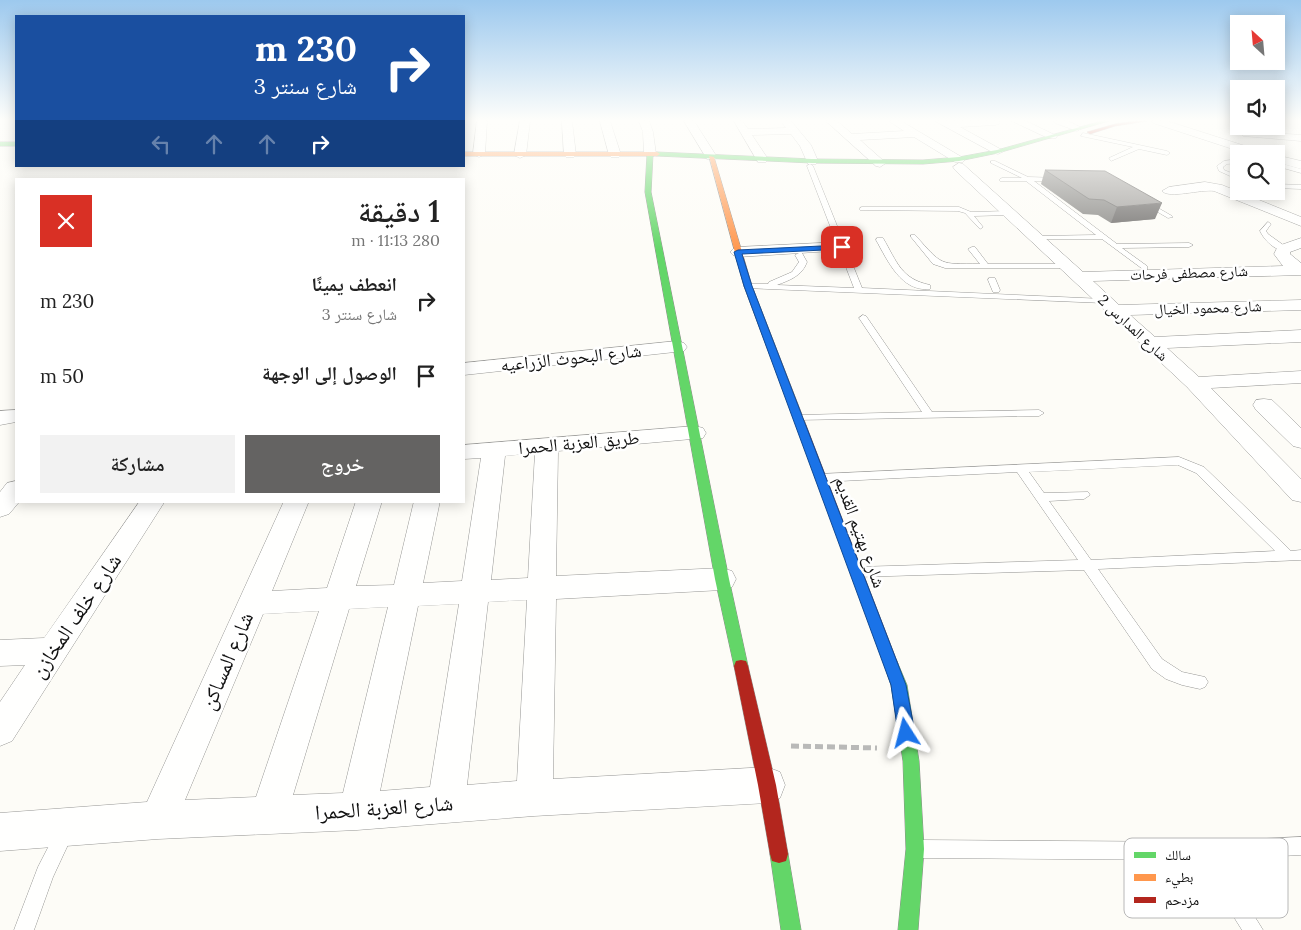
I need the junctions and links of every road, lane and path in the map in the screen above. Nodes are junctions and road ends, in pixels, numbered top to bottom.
1 (649, 164) edge
2 (713, 164) edge
3 (812, 164) edge
4 (830, 164) edge
5 (943, 164) edge
6 (960, 164) edge
7 (1006, 164) edge
8 (1222, 164) edge
9 (1285, 167) edge
10 (1301, 171) edge
11 (1230, 174) edge
12 (1068, 178) edge
13 (1029, 179) junction
14 (1002, 180) dead end
15 (1285, 186) edge
16 (1301, 187) edge
17 (1169, 191) dead end
18 (1136, 197) edge
19 (862, 209) dead end
20 (1009, 213) junction
21 (969, 214) junction
22 (1170, 216) dead end
23 (1301, 222) edge
24 (1268, 224) dead end
25 (980, 227) dead end
26 (914, 236) dead end
27 (1103, 237) junction
28 (1036, 238) junction
29 (880, 240) dead end
30 (1301, 243) edge
31 (1189, 245) dead end
32 (1115, 246) junction
33 (842, 247) junction
34 (972, 249) dead end
35 (1283, 249) junction
36 (738, 252) junction
37 (799, 254) dead end
38 (986, 266) junction
39 (1144, 268) dead end
40 (1301, 270) edge
41 (1072, 271) junction
42 (1179, 273) junction
43 (992, 280) dead end
44 (748, 286) junction
45 (766, 286) junction
46 (858, 290) junction
47 (996, 290) junction
48 (1106, 303) junction
49 (1301, 305) edge
50 (1236, 307) junction
51 (863, 318) dead end
52 (1301, 336) edge
53 (1278, 337) junction
54 (1150, 343) junction
55 (677, 347) junction
56 (1301, 354) edge
57 (465, 369) edge
58 (1301, 377) edge
59 (1194, 383) junction
60 (1264, 405) dead end
61 (1039, 413) dead end
62 (929, 415) junction
63 (15, 416) edge
64 (0, 418) edge
65 (799, 418) junction
66 (695, 433) junction
67 (1300, 439) edge
68 (547, 445) junction
69 (494, 450) junction
70 (465, 452) edge
71 (1020, 468) junction
72 (821, 478) junction
73 (15, 490) edge
74 (1301, 494) edge
75 (1084, 495) dead end
76 (1040, 497) junction
77 (152, 503) edge
78 (296, 503) edge
79 (368, 503) edge
80 (427, 503) edge
81 (0, 508) edge
82 (1294, 555) edge
83 (1087, 565) junction
84 (856, 572) junction
85 (722, 578) junction
86 (542, 588) junction
87 (475, 591) junction
88 (406, 595) junction
89 (338, 598) junction
90 (253, 603) junction
91 (53, 651) junction
92 (0, 653) edge
93 (1200, 682) dead end
94 (0, 730) edge
95 (758, 745) junction
96 (909, 748) junction
97 (767, 785) junction
98 (534, 798) junction
99 (446, 804) junction
100 (357, 811) junction
101 (268, 816) junction
102 (158, 820) junction
103 (67, 828) junction
104 (0, 832) edge
105 (1301, 846) edge
106 (1288, 847) edge
107 (914, 849) junction
108 (1124, 850) edge
109 (1245, 918) edge
110 (24, 930) edge
111 (791, 930) edge
112 (908, 930) edge
113 (1253, 930) edge

1 - 55 main road
2 - 36 main road, شارع بهتيم القديم
3 - 33 lane
4 - 5 main road
6 - 20 street, شارع المدارس 2
7 - 13 lane
8 - 11 lane
9 - 10 lane
12 - 13 lane
13 - 14 lane
13 - 27 lane
15 - 16 lane
17 - 23 street
18 - 22 lane
19 - 21 lane
20 - 21 lane
20 - 28 street, شارع المدارس 2
21 - 25 lane
24 - 35 lane
26 - 38 lane
27 - 28 lane
27 - 32 lane
28 - 41 street, شارع المدارس 2
29 - 47 lane
30 - 35 street
31 - 32 lane
32 - 39 lane
33 - 36 street
33 - 46 lane
34 - 38 lane
35 - 40 street
36 - 44 main road, شارع بهتيم القديم
37 - 45 lane
38 - 41 lane
40 - 42 street, شارع مصطفى فرحات
41 - 42 street, شارع مصطفى فرحات
41 - 48 street, شارع المدارس 2
42 - 50 street
43 - 47 lane
44 - 45 lane
44 - 65 main road, شارع بهتيم القديم
45 - 46 lane
46 - 48 lane
47 - 48 lane
48 - 50 street, شارع محمود الخيال
48 - 54 street, شارع المدارس 2
49 - 50 street, شارع محمود الخيال
50 - 53 street
51 - 62 lane
52 - 53 street
53 - 54 street
53 - 56 street
54 - 59 street, شارع المدارس 2
55 - 57 street, شارع البحوث الزراعيه
55 - 66 main road
58 - 59 street
59 - 74 street, شارع المدارس 2
60 - 67 street
61 - 62 lane
62 - 65 lane
63 - 64 street
65 - 72 main road, شارع بهتيم القديم
66 - 68 street, طريق العزبة الحمرا
66 - 85 main road
68 - 69 street, طريق العزبة الحمرا
68 - 86 street
69 - 70 street, طريق العزبة الحمرا
69 - 87 street
71 - 72 lane
71 - 76 lane
71 - 82 lane
72 - 84 main road, شارع بهتيم القديم
73 - 81 street
75 - 76 lane
76 - 83 lane
77 - 91 street, شارع خلف المخازن
78 - 90 street, شارع المساكن
79 - 89 street
80 - 88 street
82 - 83 lane
83 - 84 lane
83 - 93 lane
84 - 96 main road, شارع بهتيم القديم
85 - 86 street
85 - 95 main road
86 - 87 street
86 - 98 street
87 - 88 street
87 - 99 street
88 - 89 street
88 - 100 street
89 - 90 street
89 - 101 street
90 - 102 street, شارع المساكن
91 - 92 street
91 - 94 street, شارع خلف المخازن
95 - 96 path
95 - 97 main road
96 - 107 main road, شارع بهتيم القديم
97 - 98 street, شارع العزبة الحمرا
97 - 111 main road
98 - 99 street, شارع العزبة الحمرا
99 - 100 street, شارع العزبة الحمرا
100 - 101 street, شارع العزبة الحمرا
101 - 102 street, شارع العزبة الحمرا
102 - 103 street, شارع العزبة الحمرا
103 - 104 street, شارع العزبة الحمرا
103 - 110 lane
105 - 106 lane
107 - 108 lane
107 - 112 main road, شارع بهتيم القديم
109 - 113 lane

